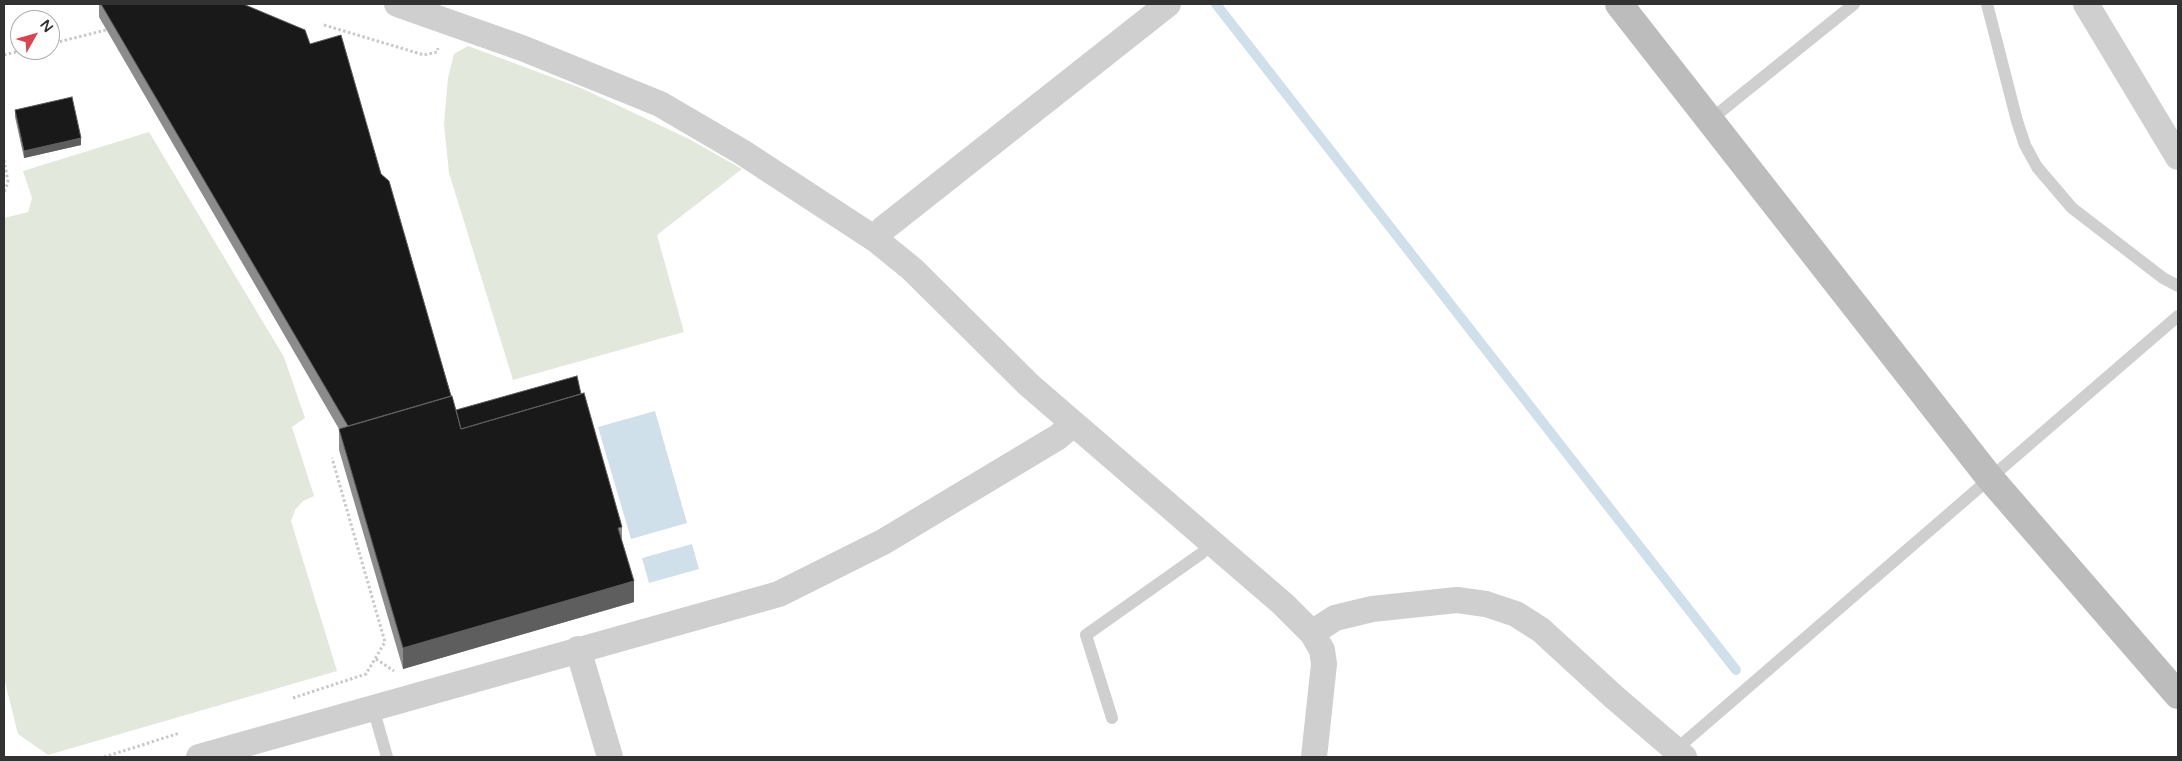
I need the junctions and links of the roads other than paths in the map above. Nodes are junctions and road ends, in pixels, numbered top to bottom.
1 (397, 4) edge
2 (1168, 4) edge
3 (1618, 4) edge
4 (1854, 4) edge
5 (1987, 4) edge
6 (2086, 4) edge
7 (454, 12) edge
8 (1710, 120) junction
9 (2178, 158) edge
10 (875, 239) junction
11 (2178, 286) edge
12 (2178, 316) edge
13 (1073, 424) junction
14 (1989, 477) junction
15 (1210, 541) junction
16 (1312, 634) junction
17 (578, 649) junction
18 (2178, 695) edge
19 (373, 708) junction
20 (1112, 718) dead end
21 (1675, 755) edge
22 (206, 756) edge
23 (387, 757) edge
24 (610, 757) edge
25 (1314, 757) edge

1 - 7 street
2 - 10 street
3 - 8 street
4 - 8 lane
5 - 11 lane
6 - 9 street
7 - 10 street
8 - 14 street
10 - 13 street
12 - 14 lane
13 - 15 street
13 - 17 street
14 - 18 street
14 - 21 lane
15 - 16 street
15 - 20 lane
16 - 21 street
16 - 25 street
17 - 19 street
17 - 24 street
19 - 22 street
19 - 23 lane

